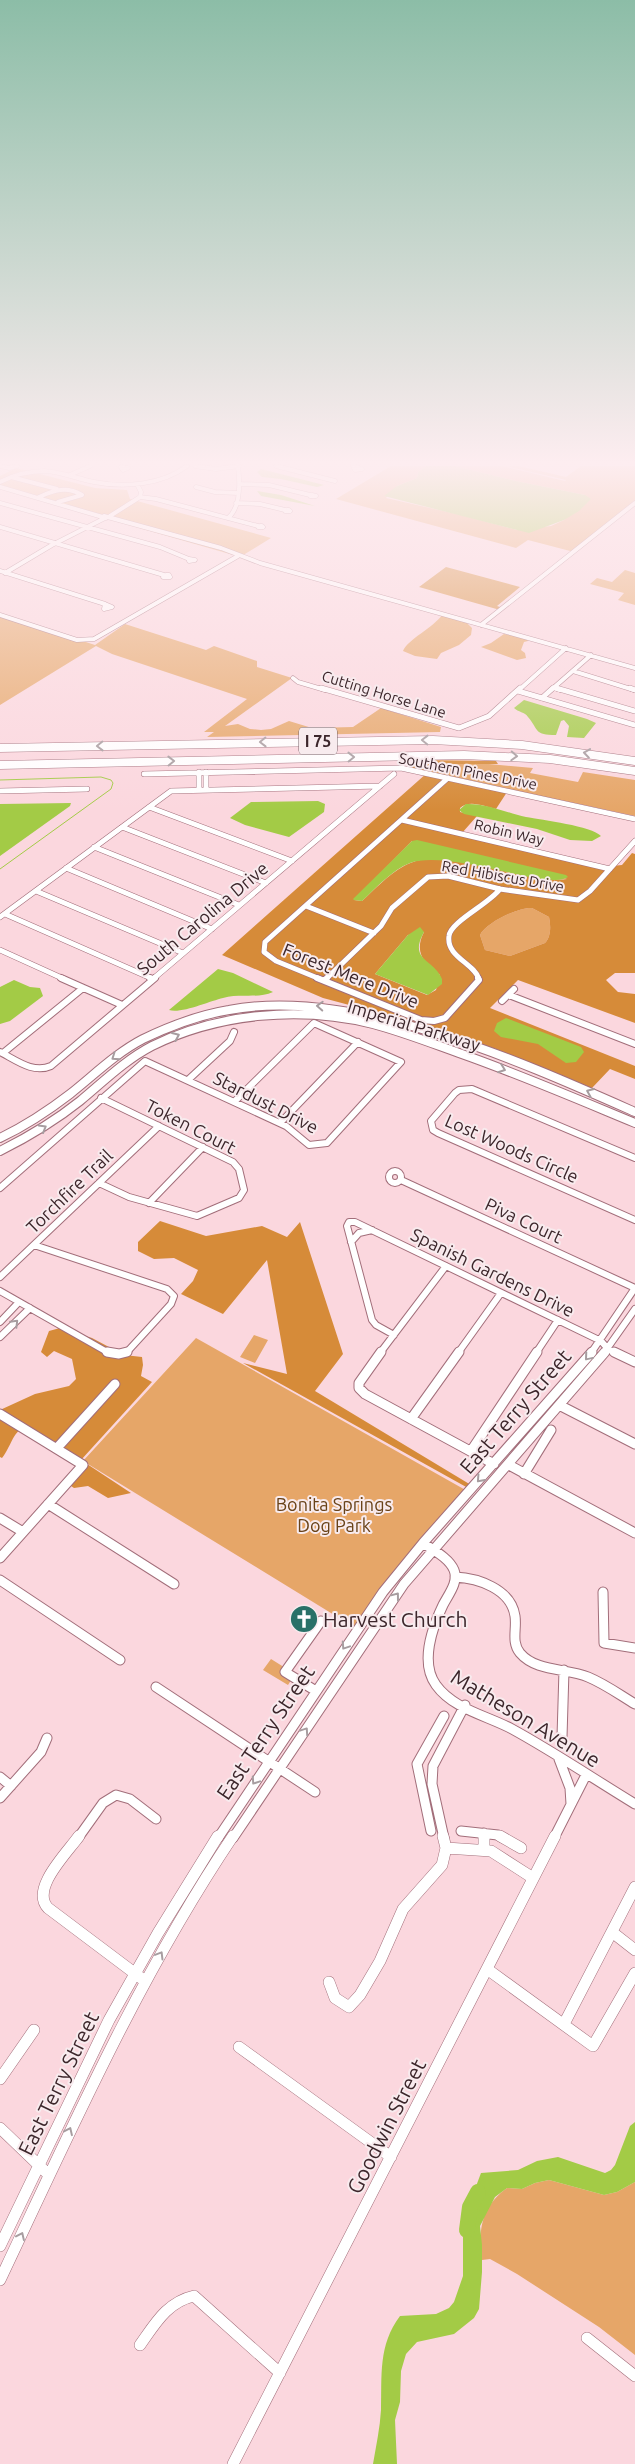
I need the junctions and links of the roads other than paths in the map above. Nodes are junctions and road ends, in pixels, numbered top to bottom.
1 (31, 581) edge
2 (194, 581) edge
3 (326, 581) edge
4 (537, 581) edge
5 (105, 604) dead end
6 (0, 615) edge
7 (481, 625) junction
8 (566, 648) junction
9 (591, 655) junction
10 (635, 668) edge
11 (573, 671) junction
12 (293, 678) dead end
13 (554, 688) junction
14 (635, 690) edge
15 (518, 691) junction
16 (542, 698) junction
17 (635, 712) edge
18 (635, 725) edge
19 (0, 748) edge
20 (635, 761) edge
21 (0, 765) edge
22 (635, 771) edge
23 (199, 772) junction
24 (206, 772) junction
25 (144, 774) dead end
26 (394, 774) dead end
27 (448, 778) junction
28 (380, 786) junction
29 (87, 789) dead end
30 (199, 790) junction
31 (206, 790) junction
32 (0, 791) edge
33 (149, 807) junction
34 (635, 819) edge
35 (402, 820) junction
36 (122, 826) junction
37 (635, 841) edge
38 (94, 847) junction
39 (292, 861) junction
40 (66, 868) junction
41 (610, 869) junction
42 (266, 883) junction
43 (500, 889) junction
44 (36, 890) junction
45 (239, 905) junction
46 (306, 906) junction
47 (2, 915) edge
48 (212, 929) junction
49 (374, 933) junction
50 (0, 950) edge
51 (183, 953) junction
52 (8, 954) junction
53 (0, 960) edge
54 (153, 979) junction
55 (325, 980) junction
56 (83, 988) junction
57 (514, 989) dead end
58 (509, 995) junction
59 (502, 1001) dead end
60 (122, 1006) junction
61 (234, 1032) dead end
62 (358, 1042) junction
63 (635, 1044) edge
64 (2, 1052) edge
65 (188, 1080) junction
66 (101, 1098) junction
67 (234, 1102) junction
68 (635, 1112) edge
69 (280, 1123) junction
70 (635, 1123) edge
71 (159, 1126) junction
72 (0, 1138) edge
73 (203, 1147) junction
74 (0, 1151) edge
75 (635, 1158) edge
76 (401, 1180) dead end
77 (99, 1183) junction
78 (0, 1188) edge
79 (148, 1203) junction
80 (635, 1220) edge
81 (372, 1230) junction
82 (351, 1242) junction
83 (34, 1245) junction
84 (446, 1266) junction
85 (0, 1277) edge
86 (635, 1288) edge
87 (0, 1291) edge
88 (501, 1293) junction
89 (19, 1302) junction
90 (30, 1308) junction
91 (635, 1309) edge
92 (558, 1320) junction
93 (0, 1322) edge
94 (394, 1335) junction
95 (0, 1338) edge
96 (601, 1341) junction
97 (608, 1349) junction
98 (635, 1362) edge
99 (115, 1384) dead end
100 (560, 1406) junction
101 (0, 1414) edge
102 (411, 1419) junction
103 (551, 1430) dead end
104 (635, 1444) edge
105 (56, 1448) junction
106 (471, 1451) junction
107 (494, 1464) junction
108 (509, 1465) junction
109 (524, 1474) junction
110 (48, 1504) junction
111 (0, 1518) edge
112 (22, 1532) junction
113 (635, 1533) edge
114 (423, 1543) junction
115 (434, 1550) junction
116 (0, 1558) edge
117 (455, 1577) junction
118 (0, 1580) edge
119 (174, 1584) dead end
120 (603, 1592) dead end
121 (321, 1621) dead end
122 (635, 1648) edge
123 (120, 1660) dead end
124 (564, 1670) junction
125 (156, 1687) dead end
126 (316, 1691) junction
127 (635, 1704) edge
128 (465, 1706) junction
129 (452, 1729) junction
130 (562, 1737) dead end
131 (47, 1738) dead end
132 (427, 1746) junction
133 (438, 1753) junction
134 (558, 1758) junction
135 (269, 1761) junction
136 (280, 1768) junction
137 (586, 1775) junction
138 (0, 1777) edge
139 (11, 1786) junction
140 (315, 1792) dead end
141 (0, 1798) edge
142 (571, 1804) junction
143 (635, 1804) edge
144 (156, 1818) dead end
145 (431, 1831) dead end
146 (461, 1831) dead end
147 (484, 1833) junction
148 (446, 1848) junction
149 (521, 1848) dead end
150 (484, 1849) junction
151 (533, 1878) junction
152 (635, 1887) edge
153 (612, 1932) junction
154 (635, 1950) edge
155 (487, 1969) junction
156 (635, 1972) edge
157 (135, 1974) junction
158 (145, 1981) junction
159 (330, 1982) dead end
160 (564, 2024) junction
161 (34, 2030) dead end
162 (239, 2046) dead end
163 (0, 2079) edge
164 (0, 2128) edge
165 (391, 2156) junction
166 (39, 2164) junction
167 (49, 2175) junction
168 (0, 2246) edge
169 (0, 2280) edge
170 (587, 2338) dead end
171 (140, 2345) dead end
172 (280, 2373) junction
173 (635, 2376) edge
174 (234, 2464) edge

1 - 5 street
2 - 6 street
3 - 7 street
4 - 7 street
7 - 8 street
8 - 9 street
8 - 15 street, Cutting Horse Lane
9 - 10 street
9 - 11 street
11 - 13 street
11 - 14 street
12 - 15 street, Cutting Horse Lane
13 - 16 street
13 - 17 street
15 - 16 street
16 - 18 street
20 -> 19 highway, I 75
21 -> 22 highway, I 75
23 - 24 street, Southern Pines Drive
23 - 25 street, Southern Pines Drive
23 - 30 street
24 - 27 street, Southern Pines Drive
24 - 31 street
26 - 28 street, Southern Pines Drive
27 - 34 street, Southern Pines Drive
27 - 35 street, Forest Mere Drive
28 - 31 street
28 - 39 street, South Carolina Drive
29 - 32 street
30 - 31 street
30 - 33 street
33 - 36 street
33 - 39 street
35 - 41 street, Robin Way
35 - 46 street, Forest Mere Drive
36 - 38 street
36 - 42 street
37 - 41 street, Red Hibiscus Drive
38 - 40 street
38 - 45 street
39 - 42 street, South Carolina Drive
40 - 44 street
40 - 48 street
41 - 43 street, Red Hibiscus Drive
42 - 45 street, South Carolina Drive
43 - 49 street, Red Hibiscus Drive
43 - 55 street, Forest Mere Drive
44 - 47 street
44 - 51 street
45 - 48 street, South Carolina Drive
46 - 49 street
46 - 55 street, Forest Mere Drive
47 - 54 street
48 - 51 street, South Carolina Drive
49 - 55 street, Red Hibiscus Drive
50 - 52 street
51 - 54 street, South Carolina Drive
52 - 53 street
52 - 56 street
54 - 60 street, South Carolina Drive
56 - 60 street
56 - 64 street
57 - 58 street
58 - 59 street
58 - 63 street
60 - 64 street, South Carolina Drive
61 - 65 street
62 - 67 street
62 - 69 street
62 - 69 street, Stardust Drive
65 - 66 street, Stardust Drive
65 - 67 street, Stardust Drive
66 - 71 street, Token Court
66 - 78 street
67 - 69 street, Stardust Drive
68 -> 72 main road, Imperial Parkway
74 -> 70 main road, Imperial Parkway
71 - 73 street, Token Court
71 - 77 street, Torchfire Trail
73 - 79 street
73 - 79 street, Token Court
75 - 80 street, Lost Woods Circle
76 - 86 street, Piva Court
77 - 79 street, Token Court
77 - 83 street, Torchfire Trail
81 - 82 street
81 - 82 street, Spanish Gardens Drive
81 - 84 street, Spanish Gardens Drive
82 - 94 street, Spanish Gardens Drive
83 - 85 street, Torchfire Trail
83 - 90 street
84 - 88 street, Spanish Gardens Drive
84 - 94 street
86 - 96 street, East Terry Street
87 - 89 street
88 - 92 street, Spanish Gardens Drive
88 - 102 street
89 - 90 street
89 - 93 street
95 -> 90 street
91 - 97 street
92 - 96 street, Spanish Gardens Drive
92 - 106 street
94 - 102 street
96 - 97 street
96 -> 107 street, East Terry Street
97 - 98 street
97 - 100 street
99 - 105 street
100 - 104 street
100 - 108 street
101 - 105 street
102 - 106 street
103 - 109 street
105 - 110 street
106 - 107 street
107 -> 114 street, East Terry Street
108 - 109 street
108 - 115 street
109 - 113 street
110 - 112 street
110 - 119 street
111 - 112 street
112 - 116 street
114 - 115 street
114 -> 126 street, East Terry Street
115 - 117 street
136 -> 115 street
117 - 124 street
117 - 128 street, Matheson Avenue
118 - 123 street
120 - 122 street
121 - 126 street
124 - 127 street
124 - 130 street
125 - 135 street
126 - 135 street, East Terry Street
128 - 129 street
128 - 134 street, Matheson Avenue
129 - 132 street
129 - 133 street
131 - 139 street
132 - 133 street
132 - 145 street
133 - 148 street
134 - 137 street, Matheson Avenue
134 - 142 street
135 - 136 street
135 -> 157 street, East Terry Street
136 - 140 street
158 -> 136 street
137 - 142 street, Goodwin Street
137 - 143 street, Matheson Avenue
138 - 139 street
139 - 141 street
142 - 151 street, Goodwin Street
144 - 157 street
146 - 147 street
147 - 149 street
147 - 150 street
148 - 150 street
148 - 159 street
150 - 151 street
151 - 155 street, Goodwin Street
152 - 153 street
153 - 154 street
153 - 160 street
155 - 160 street
155 - 165 street, Goodwin Street
156 - 160 street
157 - 158 street
157 - 166 street, East Terry Street
167 -> 158 street
161 - 163 street
162 - 165 street
164 - 166 street
165 - 172 street, Goodwin Street
166 - 167 street
166 - 168 street, East Terry Street
169 -> 167 street
170 - 173 street
171 - 172 street
172 - 174 street, Goodwin Street

